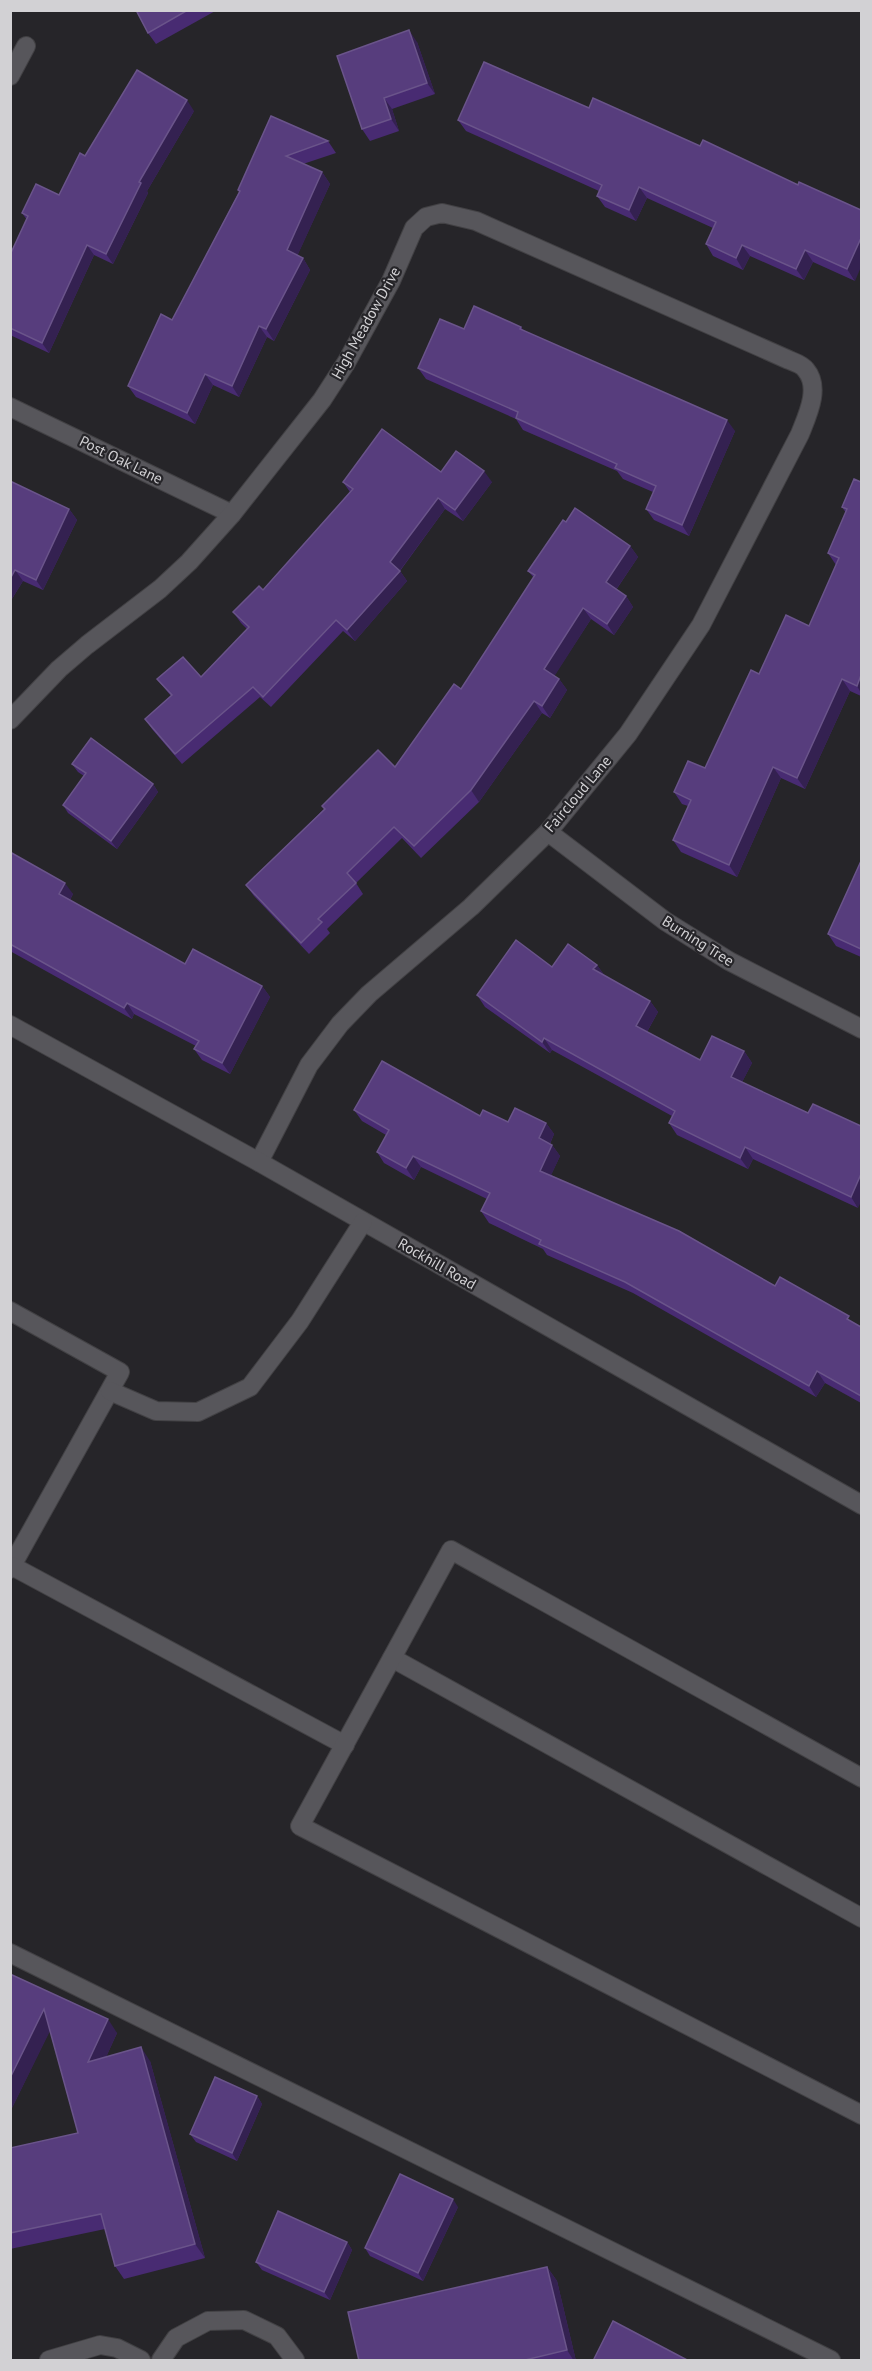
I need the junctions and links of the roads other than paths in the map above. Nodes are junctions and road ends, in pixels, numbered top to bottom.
1 (26, 46) dead end
2 (10, 76) edge
3 (806, 369) joint
4 (10, 407) edge
5 (232, 514) junction
6 (10, 720) edge
7 (548, 832) junction
8 (10, 1025) edge
9 (861, 1029) edge
10 (259, 1162) junction
11 (363, 1222) junction
12 (10, 1311) edge
13 (110, 1391) junction
14 (861, 1505) edge
15 (11, 1568) edge
16 (392, 1658) junction
17 (345, 1745) junction
18 (861, 1778) edge
19 (861, 1918) edge
20 (10, 1953) edge
21 (861, 2115) edge
22 (49, 2361) edge
23 (141, 2361) edge
24 (161, 2361) edge
25 (294, 2361) edge
26 (831, 2361) edge

1 - 2 street
3 - 5 street, High Meadow Drive
3 - 7 street, Faircloud Lane
4 - 5 street, Post Oak Lane
5 - 6 street, High Meadow Drive
7 - 9 street, Burning Tree
7 - 10 street, Faircloud Lane
8 - 10 street, Rockhill Road
10 - 11 street, Rockhill Road
11 - 13 street
11 - 14 street, Rockhill Road
12 - 13 street
13 - 15 street
15 - 17 street
16 - 17 street
16 - 18 street
16 - 19 street
17 - 21 street
20 - 26 street
22 - 23 street
24 - 25 street

